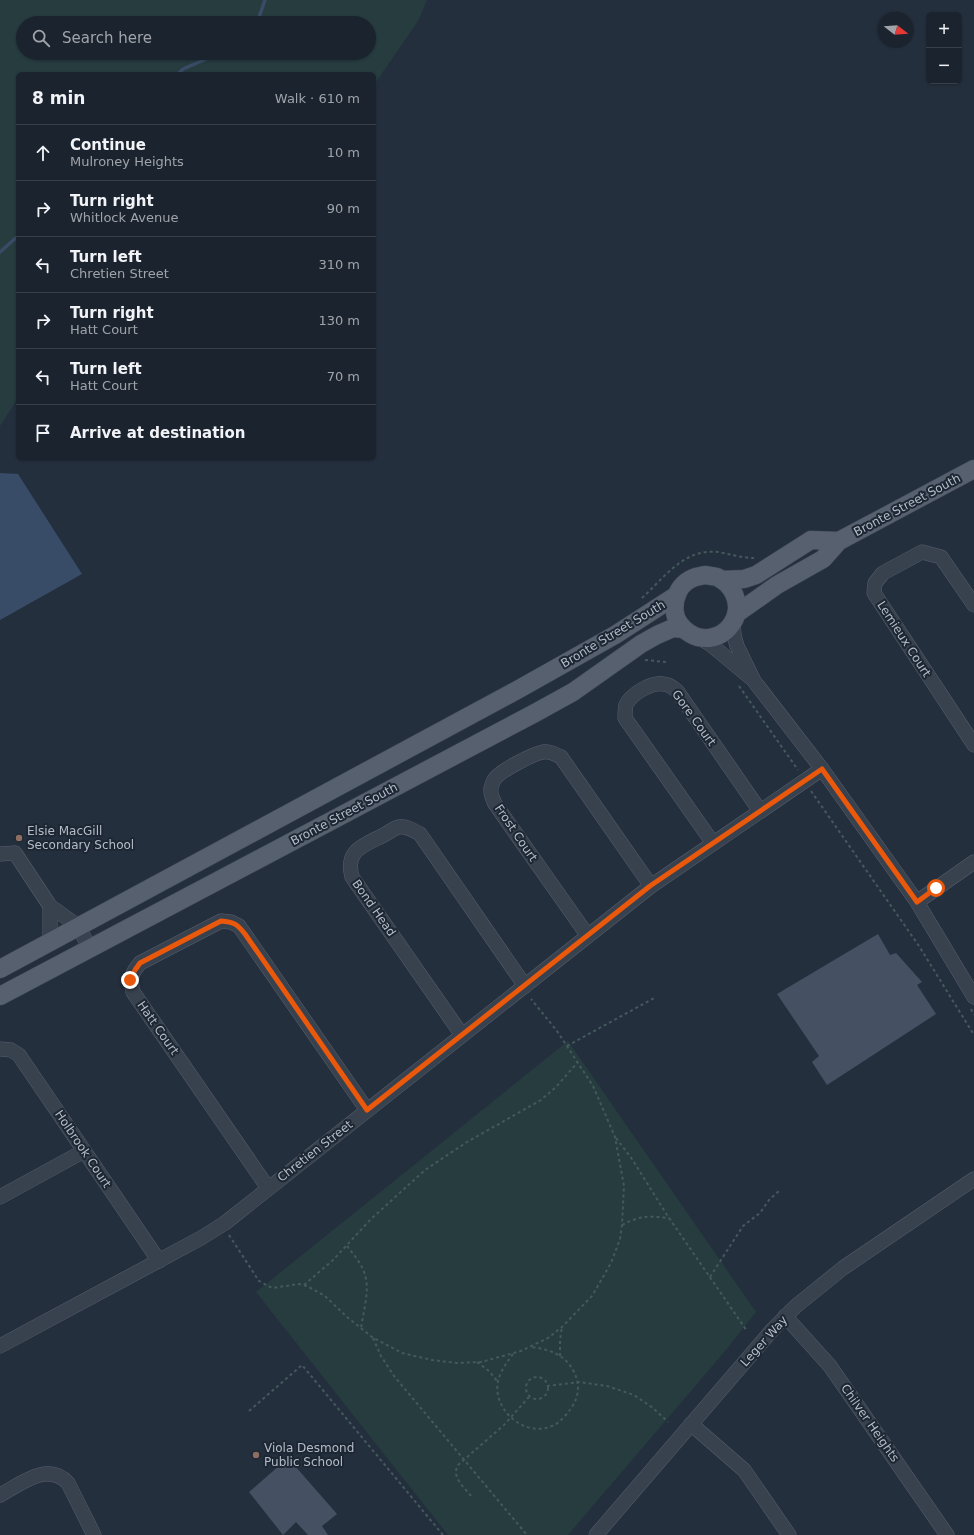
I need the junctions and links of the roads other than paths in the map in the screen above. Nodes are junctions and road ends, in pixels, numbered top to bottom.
1 (974, 469) edge
2 (839, 541) junction
3 (722, 580) junction
4 (677, 595) junction
5 (974, 605) edge
6 (734, 618) junction
7 (691, 633) junction
8 (754, 681) junction
9 (974, 745) edge
10 (822, 769) junction
11 (760, 811) junction
12 (713, 843) junction
13 (0, 854) edge
14 (974, 862) edge
15 (650, 886) junction
16 (917, 902) junction
17 (50, 906) junction
18 (78, 926) junction
19 (588, 936) junction
20 (50, 942) junction
21 (90, 949) junction
22 (0, 969) edge
23 (528, 992) junction
24 (0, 996) edge
25 (974, 997) edge
26 (462, 1035) junction
27 (0, 1049) edge
28 (367, 1110) junction
29 (84, 1151) junction
30 (971, 1180) edge
31 (268, 1188) junction
32 (0, 1197) edge
33 (158, 1261) junction
34 (785, 1316) junction
35 (0, 1346) edge
36 (691, 1424) junction
37 (0, 1495) edge
38 (780, 1532) edge
39 (94, 1535) edge
40 (596, 1535) edge
41 (947, 1535) edge

1 - 2 main road, Bronte Street South
2 - 3 main road, Bronte Street South
2 - 6 main road, Bronte Street South
3 - 4 main road
3 - 6 main road
4 - 7 main road
4 - 18 main road, Bronte Street South
5 - 9 street, Lemieux Court
6 - 7 main road
6 - 8 street
7 - 8 street
7 - 21 main road, Bronte Street South
8 - 10 street
10 - 11 street, Chretien Street
10 - 16 street
11 - 12 street, Chretien Street
11 - 12 street, Gore Court
12 - 15 street, Chretien Street
13 - 17 street
14 - 16 street
15 - 19 street, Chretien Street
15 - 19 street, Frost Court
16 - 25 street
17 - 18 street
17 - 20 street
18 - 20 main road, Bronte Street South
18 - 21 street
19 - 23 street, Chretien Street
20 - 22 main road, Bronte Street South
21 - 24 main road, Bronte Street South
23 - 26 street, Chretien Street
23 - 26 street, Bond Head
26 - 28 street, Chretien Street
27 - 29 street, Holbrook Court
28 - 31 street, Chretien Street
28 - 31 street, Hatt Court
29 - 32 street
29 - 33 street, Holbrook Court
30 - 34 street, Leger Way
31 - 33 street, Chretien Street
33 - 35 street, Chretien Street
34 - 36 street, Leger Way
34 - 41 street, Chilver Heights
36 - 38 street
36 - 40 street, Leger Way
37 - 39 street

